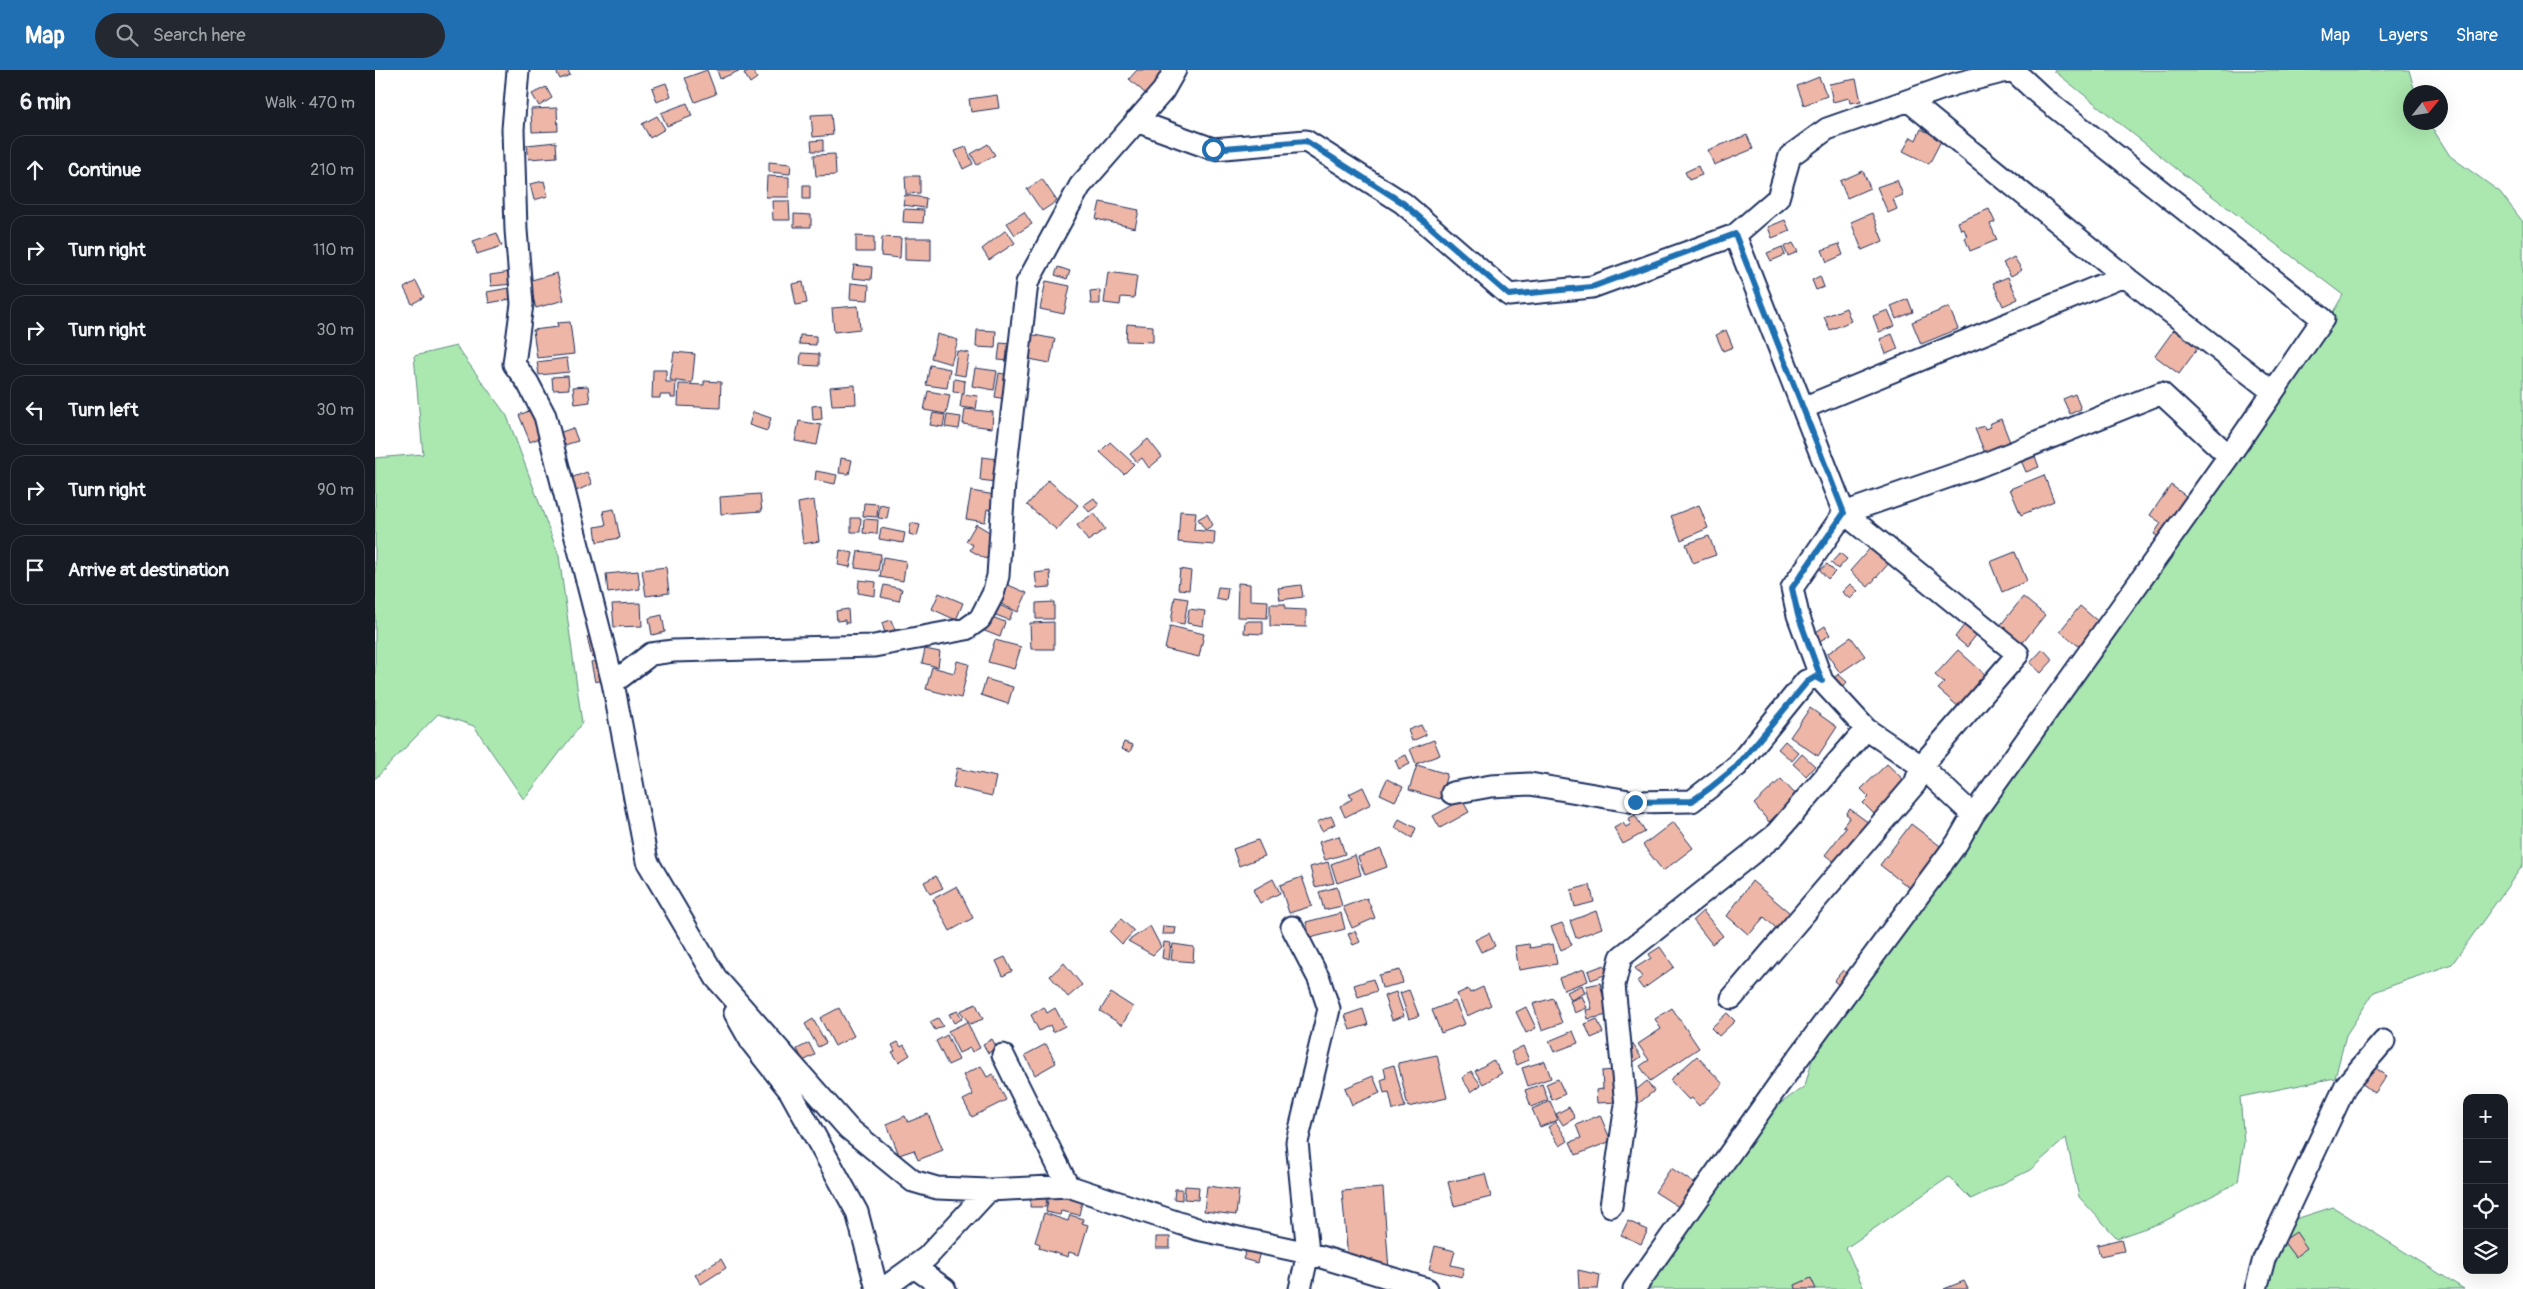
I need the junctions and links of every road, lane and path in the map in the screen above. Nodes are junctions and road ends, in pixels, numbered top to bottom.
1 (518, 70) edge
2 (1175, 70) edge
3 (2011, 70) edge
4 (1909, 101) junction
5 (1136, 121) junction
6 (1735, 234) junction
7 (2128, 279) junction
8 (2273, 392) junction
9 (1803, 408) junction
10 (2229, 456) junction
11 (1844, 513) junction
12 (1822, 681) junction
13 (613, 683) junction
14 (1866, 729) junction
15 (1921, 766) junction
16 (1452, 793) dead end
17 (1973, 815) junction
18 (1292, 926) dead end
19 (716, 978) junction
20 (1732, 998) dead end
21 (2384, 1041) dead end
22 (1003, 1055) dead end
23 (1068, 1186) junction
24 (989, 1190) junction
25 (1611, 1206) dead end
26 (1308, 1253) junction
27 (914, 1267) junction
28 (877, 1289) edge
29 (883, 1289) edge
30 (945, 1289) edge
31 (1300, 1289) edge
32 (1427, 1289) edge
33 (1634, 1289) edge
34 (2256, 1289) edge

1 - 13 street
2 - 5 street
3 - 4 street
3 - 8 street
4 - 6 street
4 - 7 street
5 - 6 street
5 - 13 street
6 - 9 street
7 - 8 street
7 - 9 street
8 - 10 street
9 - 11 street
10 - 11 street
10 - 17 street
11 - 12 street
11 - 15 street
12 - 14 street
12 - 16 street
13 - 19 street
14 - 15 street
14 - 25 street
15 - 17 street
15 - 20 street
17 - 33 street
18 - 26 street
19 - 24 street
19 - 28 street
21 - 34 street
22 - 23 street
23 - 24 street
23 - 26 street
24 - 27 street
26 - 31 street
26 - 32 street
27 - 29 street
27 - 30 street

